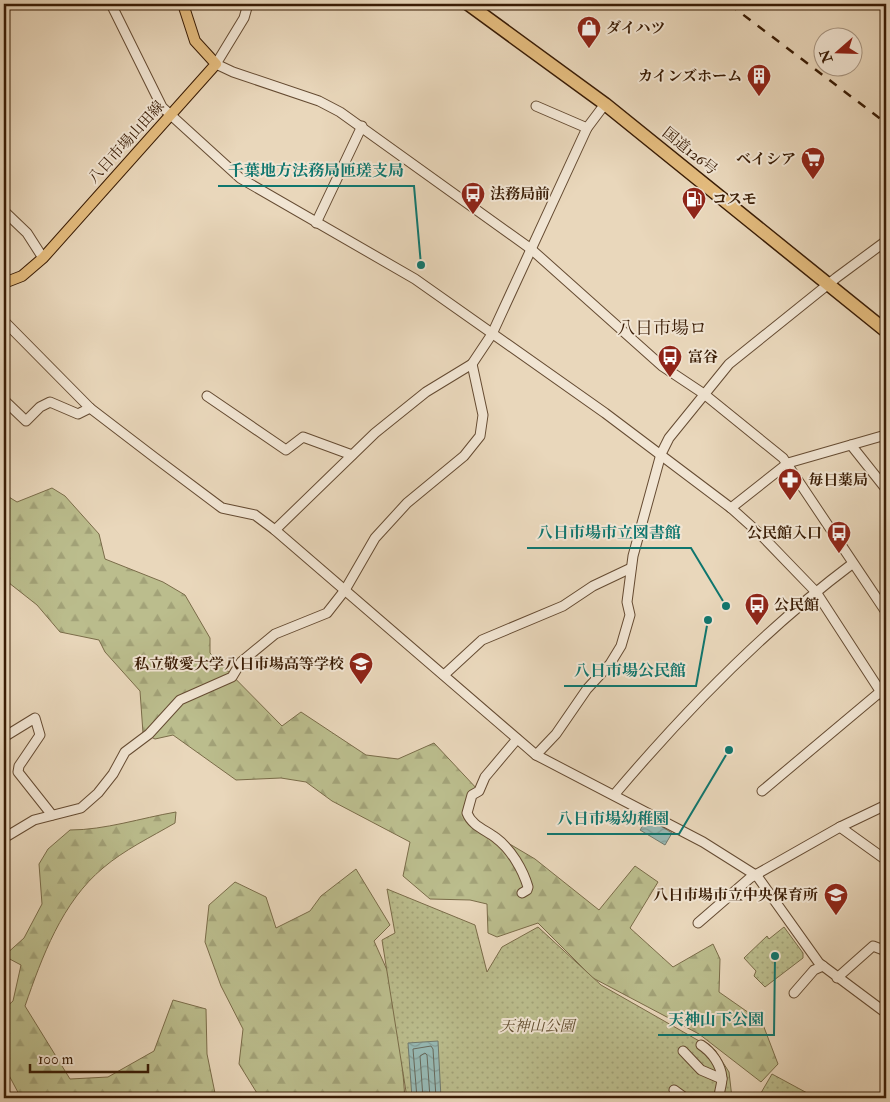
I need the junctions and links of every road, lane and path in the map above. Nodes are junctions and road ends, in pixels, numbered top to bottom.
1 (111, 4) edge
2 (183, 4) edge
3 (196, 4) edge
4 (248, 4) edge
5 (468, 4) edge
6 (216, 64) junction
7 (605, 104) junction
8 (536, 106) dead end
9 (171, 115) junction
10 (362, 126) junction
11 (587, 128) junction
12 (4, 211) edge
13 (316, 223) junction
14 (886, 241) edge
15 (531, 248) junction
16 (43, 258) junction
17 (4, 283) edge
18 (828, 284) junction
19 (4, 320) edge
20 (886, 331) edge
21 (492, 334) junction
22 (472, 364) junction
23 (704, 394) junction
24 (207, 396) dead end
25 (4, 400) edge
26 (90, 408) junction
27 (886, 436) edge
28 (851, 445) junction
29 (661, 454) junction
30 (352, 456) junction
31 (788, 463) junction
32 (886, 489) edge
33 (731, 508) junction
34 (274, 530) junction
35 (852, 564) junction
36 (631, 568) junction
37 (345, 590) junction
38 (816, 592) junction
39 (886, 612) edge
40 (444, 676) junction
41 (884, 689) edge
42 (886, 700) edge
43 (4, 738) edge
44 (517, 738) junction
45 (536, 755) junction
46 (762, 791) dead end
47 (614, 795) junction
48 (886, 805) edge
49 (52, 815) junction
50 (840, 827) junction
51 (4, 838) edge
52 (886, 860) edge
53 (757, 876) junction
54 (522, 893) dead end
55 (698, 923) dead end
56 (886, 951) edge
57 (823, 966) junction
58 (837, 978) junction
59 (794, 993) dead end
60 (886, 1013) edge
61 (701, 1045) dead end
62 (683, 1051) dead end
63 (722, 1079) junction
64 (674, 1090) dead end
65 (685, 1098) edge
66 (720, 1098) edge

1 - 9 street
2 - 3 street
2 - 6 main road
4 - 6 street
5 - 7 highway, 国道126号
6 - 9 main road, 八日市場山田線
6 - 10 street
7 - 11 street
7 - 18 highway, 国道126号
8 - 11 street
9 - 13 street
9 - 16 main road, 八日市場山田線
10 - 13 street
10 - 15 street
11 - 15 street
12 - 16 street
13 - 21 street
14 - 18 street
15 - 21 street
15 - 23 street
16 - 17 main road, 八日市場山田線
18 - 20 highway, 国道126号
18 - 23 street
19 - 26 street
21 - 22 street
21 - 29 street
22 - 30 street
22 - 37 street
23 - 29 street
23 - 31 street
24 - 30 street
25 - 26 street
26 - 34 street
27 - 28 street
28 - 31 street
28 - 32 street
29 - 33 street
29 - 36 street
30 - 34 street
31 - 33 street
31 - 35 street
33 - 38 street
34 - 37 street
35 - 38 street
35 - 39 street
36 - 40 street
36 - 45 street
37 - 40 street
37 - 49 street
38 - 41 street
38 - 47 street
40 - 44 street
41 - 42 street
41 - 46 street
43 - 49 street
44 - 45 street
44 - 54 street
45 - 47 street
47 - 53 street
48 - 50 street
49 - 51 street
50 - 52 street
50 - 53 street
53 - 55 street
53 - 57 street
56 - 58 street
57 - 58 street
57 - 59 street
58 - 60 street
61 - 63 street
62 - 63 street
63 - 66 street
64 - 65 street

